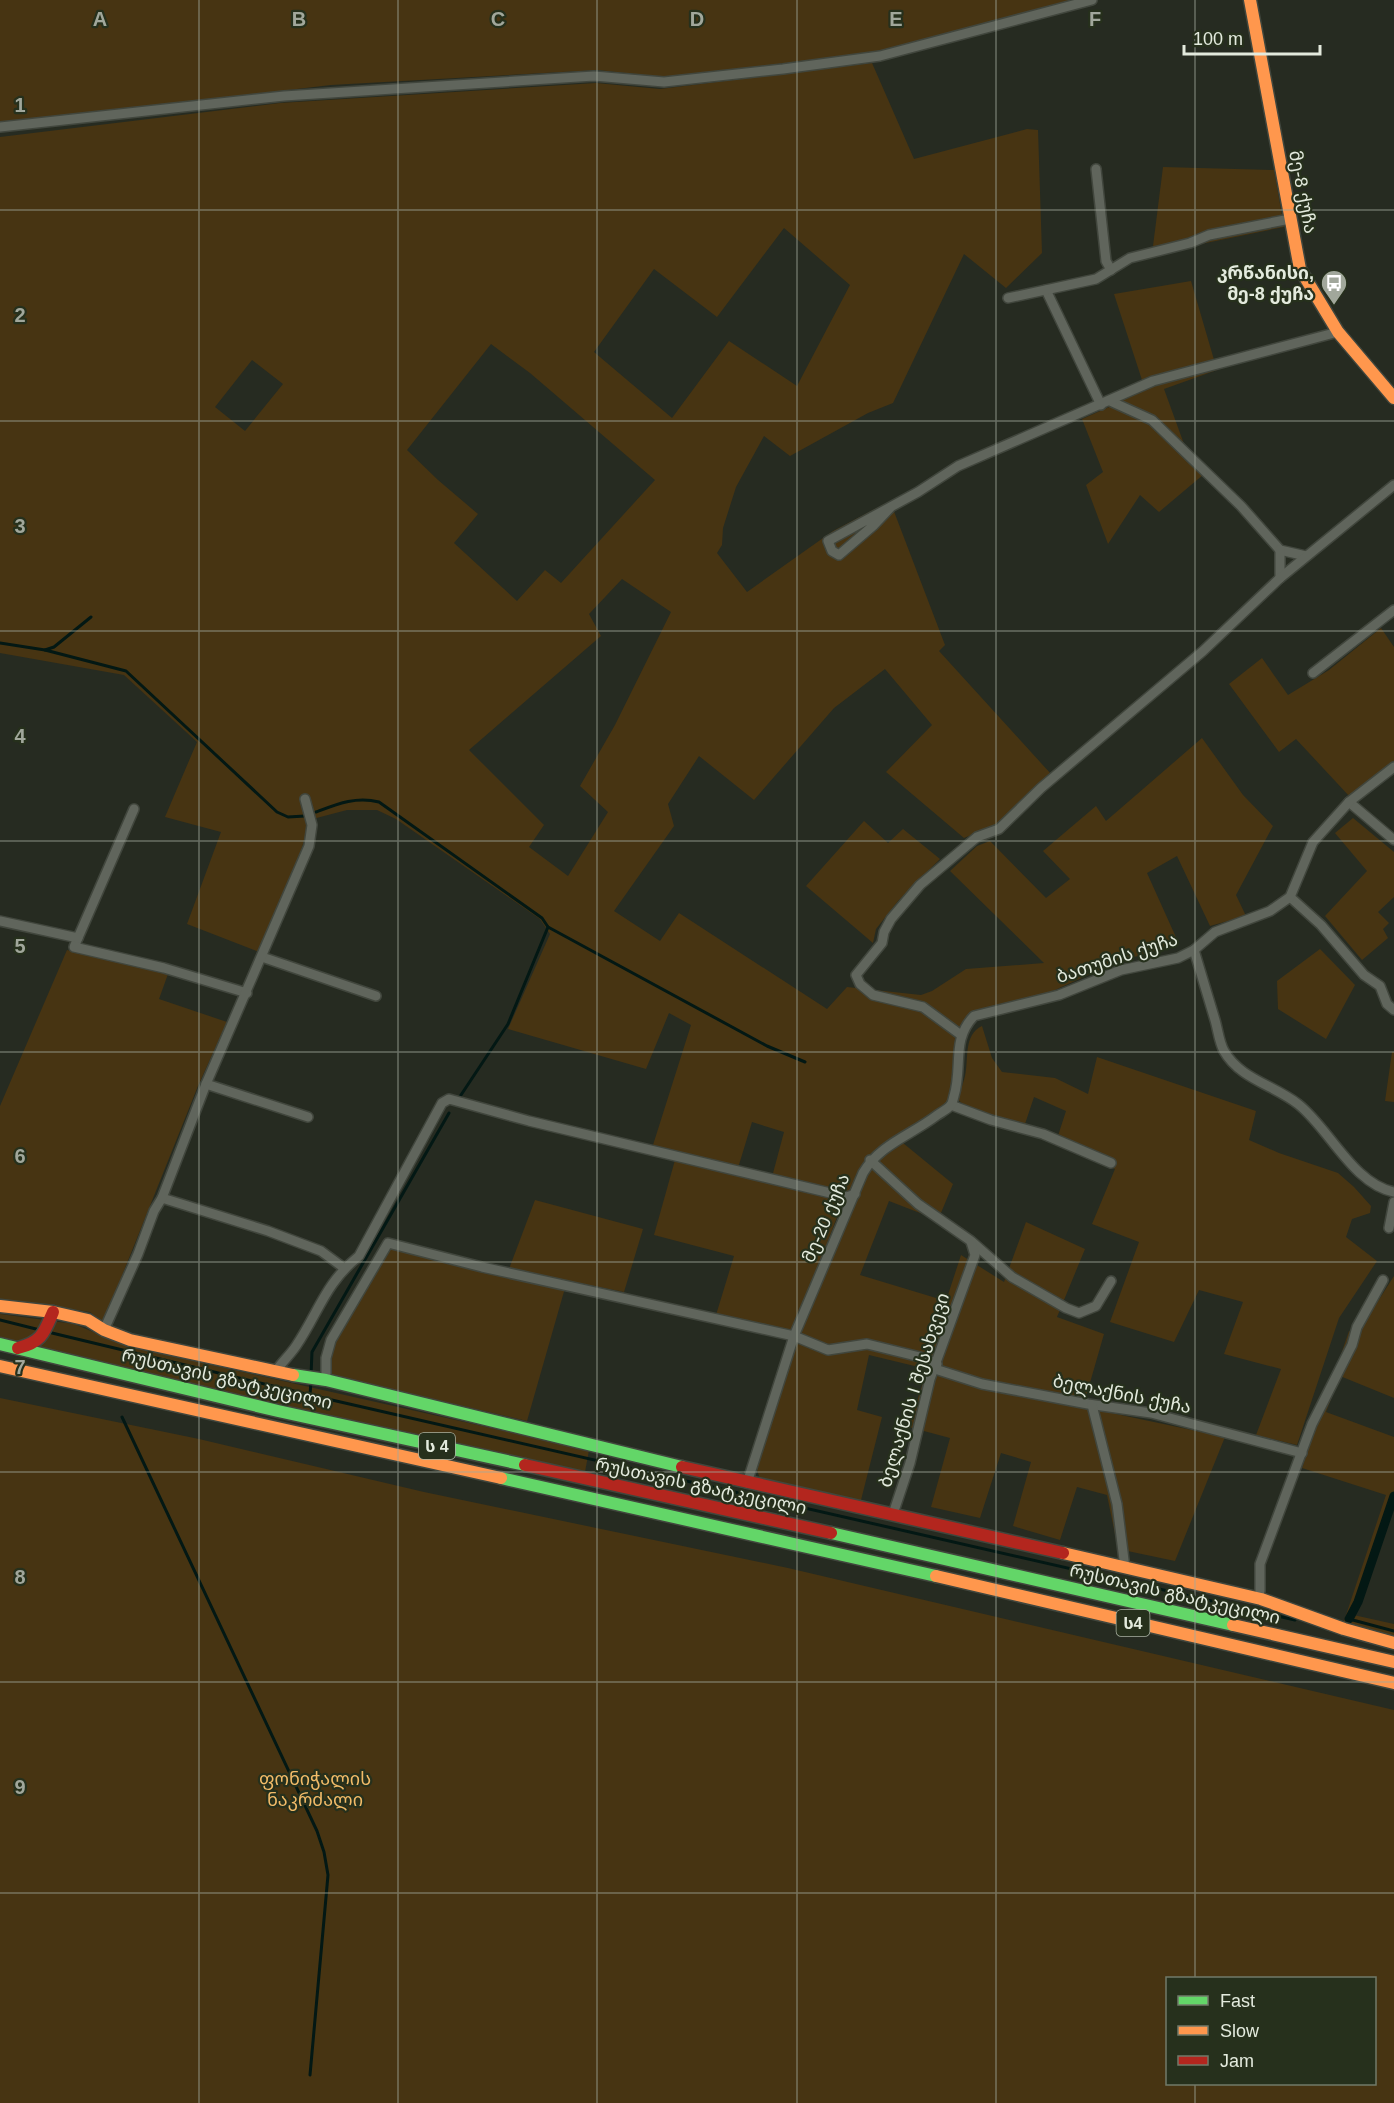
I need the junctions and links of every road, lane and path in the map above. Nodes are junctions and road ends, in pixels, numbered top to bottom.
1 (1092, 0) edge
2 (1250, 0) edge
3 (0, 128) edge
4 (1096, 169) dead end
5 (1290, 219) junction
6 (1111, 270) junction
7 (1046, 290) junction
8 (1008, 298) dead end
9 (1338, 332) junction
10 (1394, 398) edge
11 (1106, 403) junction
12 (1394, 485) edge
13 (891, 507) junction
14 (1280, 550) junction
15 (1306, 556) junction
16 (1280, 578) junction
17 (1394, 610) edge
18 (1313, 674) dead end
19 (1394, 767) edge
20 (305, 799) dead end
21 (1348, 802) junction
22 (134, 809) dead end
23 (1394, 840) edge
24 (1290, 897) junction
25 (0, 921) edge
26 (78, 938) junction
27 (1194, 950) junction
28 (262, 957) junction
29 (247, 993) junction
30 (376, 996) dead end
31 (1394, 1010) edge
32 (961, 1035) junction
33 (206, 1084) junction
34 (951, 1105) junction
35 (308, 1118) dead end
36 (870, 1160) junction
37 (1111, 1162) dead end
38 (1394, 1192) edge
39 (855, 1194) junction
40 (162, 1198) junction
41 (1394, 1202) edge
42 (1389, 1228) dead end
43 (971, 1241) junction
44 (344, 1268) junction
45 (1383, 1280) dead end
46 (1111, 1281) dead end
47 (0, 1306) edge
48 (51, 1317) junction
49 (104, 1330) junction
50 (44, 1336) junction
51 (794, 1336) junction
52 (0, 1344) edge
53 (17, 1348) junction
54 (63, 1359) junction
55 (0, 1366) edge
56 (936, 1367) junction
57 (276, 1371) junction
58 (322, 1379) junction
59 (1092, 1405) junction
60 (1302, 1453) junction
61 (747, 1483) junction
62 (893, 1514) junction
63 (876, 1543) joint
64 (872, 1561) joint
65 (1125, 1568) junction
66 (1260, 1591) dead end
67 (1394, 1643) edge
68 (1394, 1662) edge
69 (1394, 1683) edge

1 - 3 street
2 - 5 main road, მე-8 ქუჩა
4 - 6 street
5 - 6 street
5 - 9 main road, მე-8 ქუჩა
6 - 7 street
7 - 8 street
7 - 11 street
9 - 10 main road, მე-8 ქუჩა
9 - 11 street
11 - 13 street
11 - 14 street
12 - 15 street
13 - 13 street
14 - 15 street
14 - 16 street
15 - 16 street
16 - 32 street
17 - 18 street
19 - 21 street
20 - 28 street
21 - 23 street
21 - 24 street
22 - 26 street
24 - 27 street, ბათუმის ქუჩა
24 - 31 street
25 - 26 street
26 - 29 street
27 - 32 street, ბათუმის ქუჩა
27 - 38 street
28 - 29 street
28 - 30 street
29 - 33 street
32 - 34 street
33 - 35 street
33 - 40 street
34 - 36 street, მე-20 ქუჩა
34 - 37 street
36 - 39 street, მე-20 ქუჩა
36 - 43 street
39 - 44 street
39 - 51 street, მე-20 ქუჩა
40 - 44 street
40 - 49 street
41 - 42 street
43 - 46 street
43 - 56 street, ბელაქნის I შესახვევი
44 - 57 street
45 - 60 street
47 - 48 main road
48 - 49 main road
48 - 50 main road
49 - 57 main road
50 - 53 main road
50 - 54 main road
51 - 56 street, ბელაქნის ქუჩა
51 - 58 street, ბელაქნის ქუჩა
51 - 61 street, მე-20 ქუჩა
52 - 53 main road, რუსთავის გზატკეცილი / ს 4
53 - 54 main road, რუსთავის გზატკეცილი / ს 4
54 - 63 main road, რუსთავის გზატკეცილი / ს 4
55 - 64 main road, რუსთავის გზატკეცილი / ს 4
56 - 59 street, ბელაქნის ქუჩა
56 - 62 street, ბელაქნის I შესახვევი
57 - 58 main road
58 - 61 main road
59 - 60 street, ბელაქნის ქუჩა
59 - 65 street
60 - 66 street
61 - 62 main road
62 - 65 main road
63 - 68 main road, რუსთავის გზატკეცილი / ს4
64 - 69 main road, რუსთავის გზატკეცილი / ს4
65 - 67 main road

